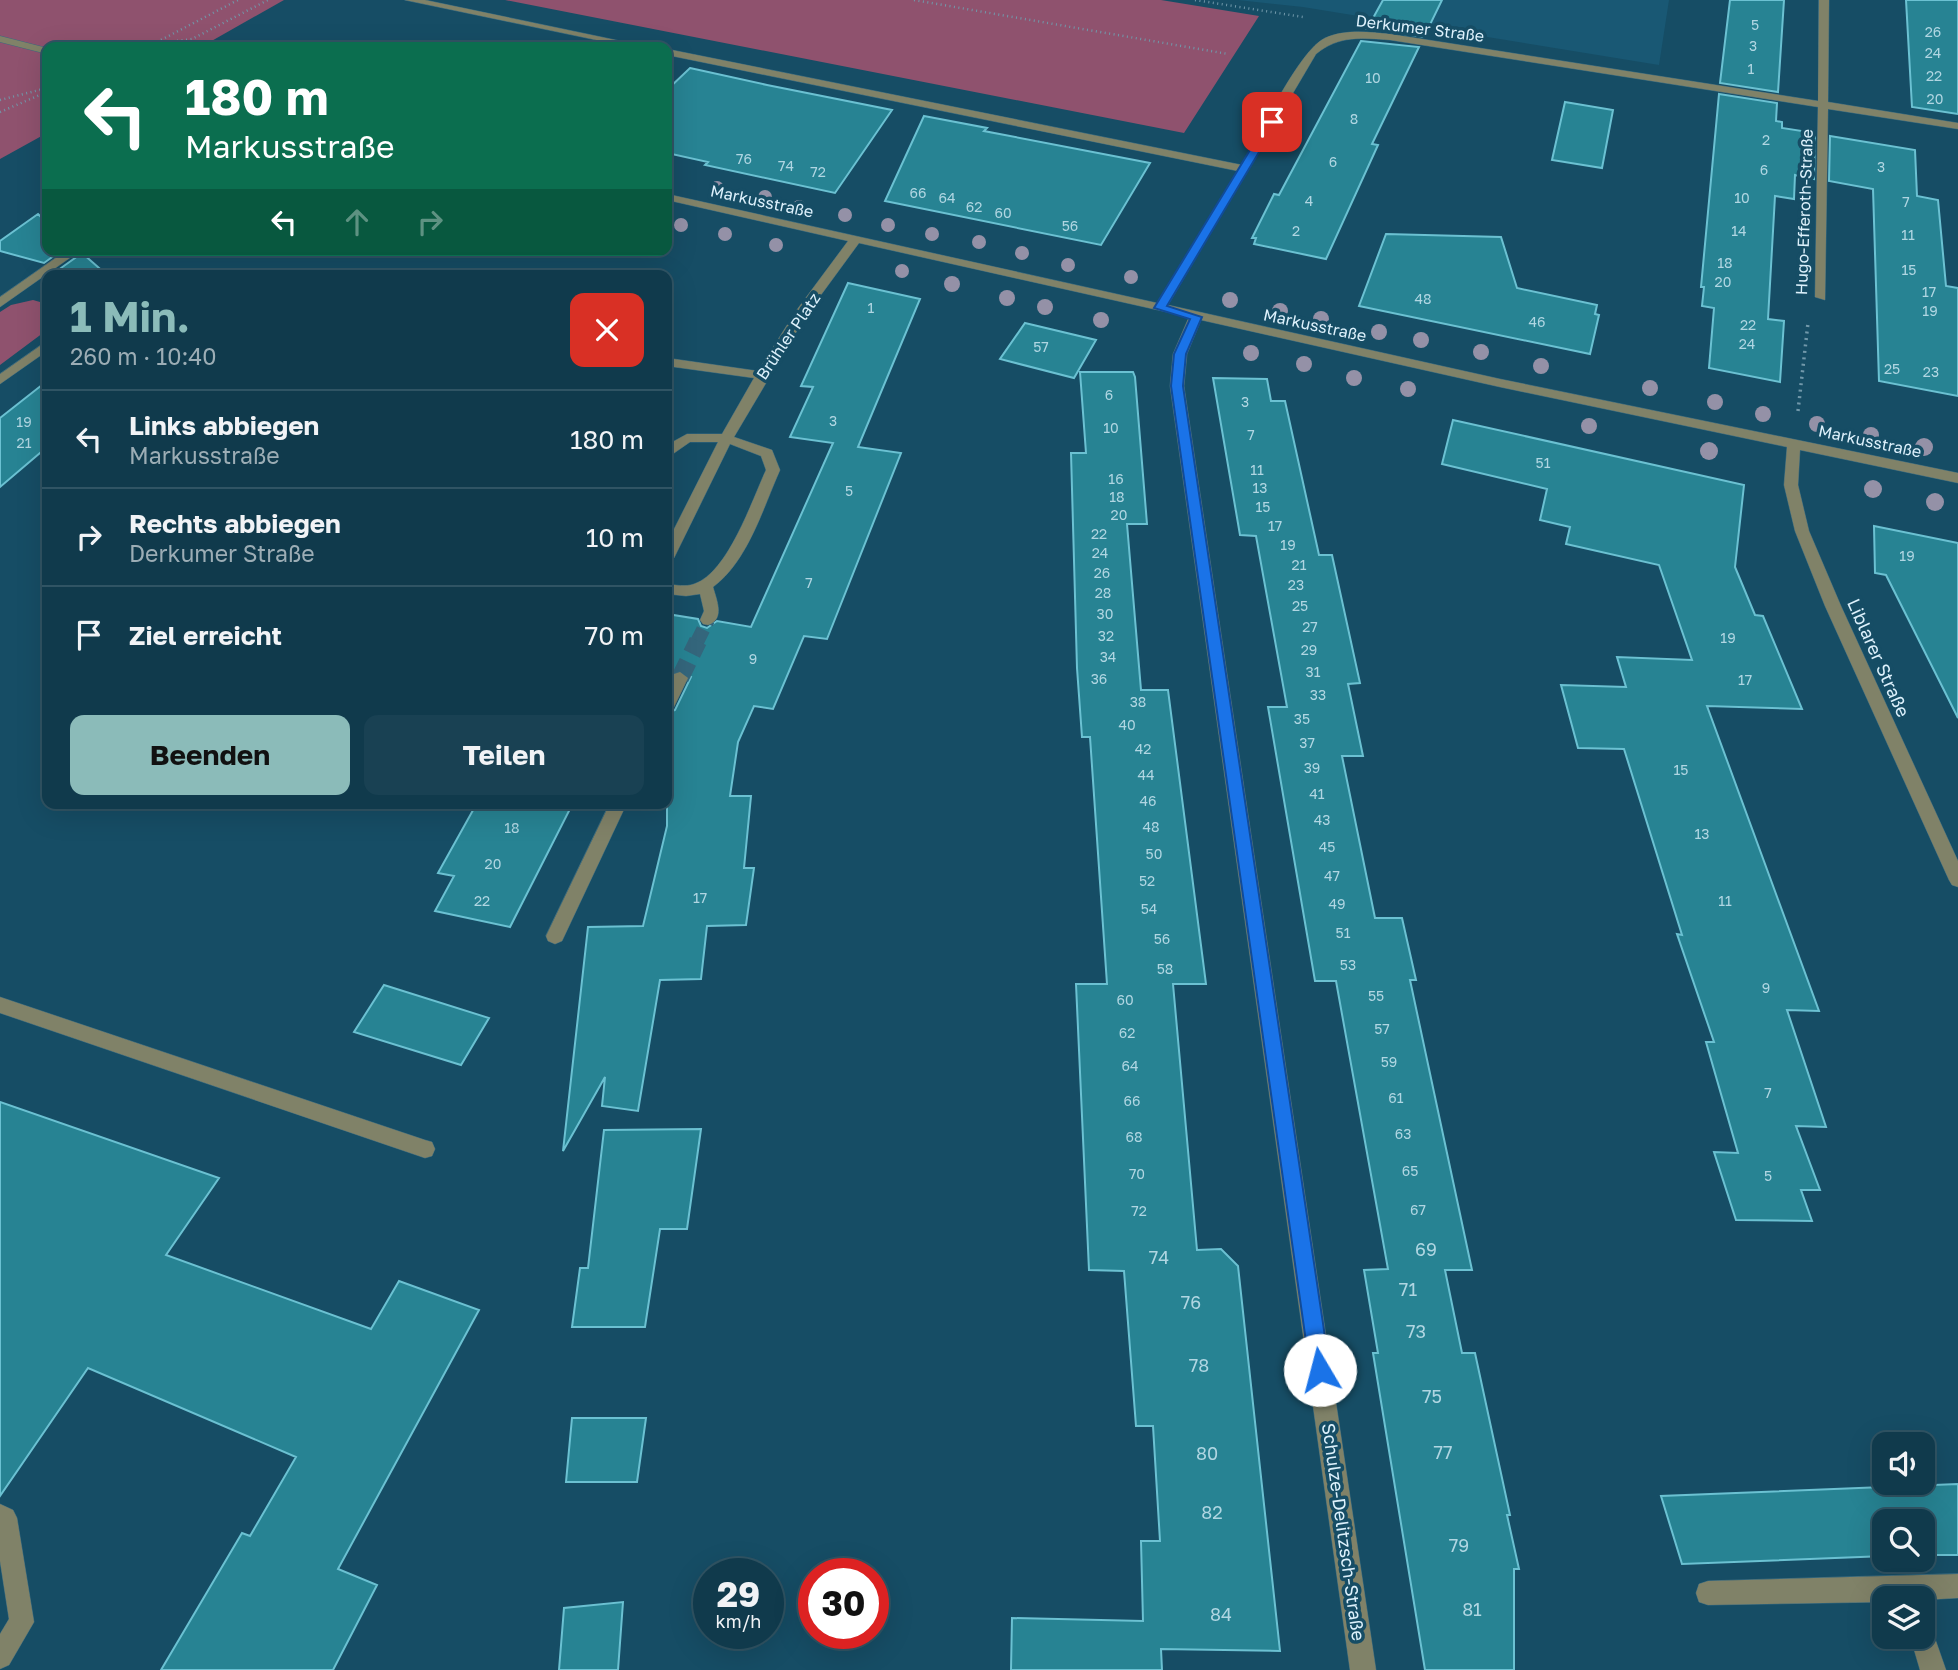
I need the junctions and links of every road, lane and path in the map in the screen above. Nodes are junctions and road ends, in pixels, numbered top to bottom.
1 (238, 0) edge
2 (268, 0) edge
3 (411, 0) edge
4 (914, 0) edge
5 (1195, 0) edge
6 (1824, 0) edge
7 (1338, 34) junction
8 (0, 39) edge
9 (157, 42) edge
10 (166, 42) edge
11 (619, 42) edge
12 (42, 50) edge
13 (672, 53) edge
14 (1228, 54) dead end
15 (42, 91) edge
16 (42, 92) edge
17 (0, 100) edge
18 (1823, 105) junction
19 (0, 112) edge
20 (1958, 126) edge
21 (1245, 169) junction
22 (672, 198) edge
23 (856, 239) junction
24 (67, 256) edge
25 (47, 270) edge
26 (42, 273) edge
27 (27, 284) junction
28 (42, 288) edge
29 (1821, 297) joint
30 (0, 303) edge
31 (1160, 308) junction
32 (1196, 317) junction
33 (42, 349) edge
34 (672, 363) edge
35 (761, 375) junction
36 (0, 380) edge
37 (725, 437) junction
38 (1794, 443) junction
39 (672, 446) edge
40 (1958, 478) edge
41 (672, 548) edge
42 (705, 586) junction
43 (672, 590) edge
44 (708, 620) tunnel mouth
45 (680, 678) tunnel mouth
46 (672, 695) edge
47 (616, 809) edge
48 (1958, 880) edge
49 (555, 936) dead end
50 (0, 1005) edge
51 (425, 1149) dead end
52 (0, 1516) edge
53 (1958, 1586) edge
54 (1935, 1589) edge
55 (1708, 1593) dead end
56 (1872, 1593) edge
57 (1926, 1649) edge
58 (0, 1656) edge
59 (1363, 1670) edge
60 (1933, 1670) edge

1 - 9 path
2 - 10 path
3 - 11 street
4 - 14 path
5 - 7 path
6 - 18 street, Hugo-Efferoth-Straße
7 - 18 street, Derkumer Straße
7 - 21 street, Derkumer Straße
8 - 12 street
13 - 21 street
15 - 17 path
16 - 19 path
18 - 20 street, Derkumer Straße
18 - 29 street, Hugo-Efferoth-Straße
21 - 31 street, Derkumer Straße
22 - 23 street, Markusstraße
23 - 31 street, Markusstraße
23 - 35 street, Brühler Platz
24 - 25 street
26 - 27 street
27 - 28 street
27 - 30 street
29 - 38 path, Hugo-Efferoth-Straße
31 - 32 street, Markusstraße
32 - 38 street, Markusstraße
32 - 59 street, Schulze-Delitzsch-Straße
33 - 36 street
34 - 35 street
35 - 37 street, Brühler Platz
37 - 39 street
37 - 41 street, Brühler Platz
37 - 42 street
38 - 40 street, Markusstraße
38 - 48 street, Liblarer Straße
42 - 43 street
42 - 44 street
45 - 46 street
47 - 49 street
50 - 51 street
52 - 58 street
53 - 54 street
55 - 56 street
57 - 60 street

